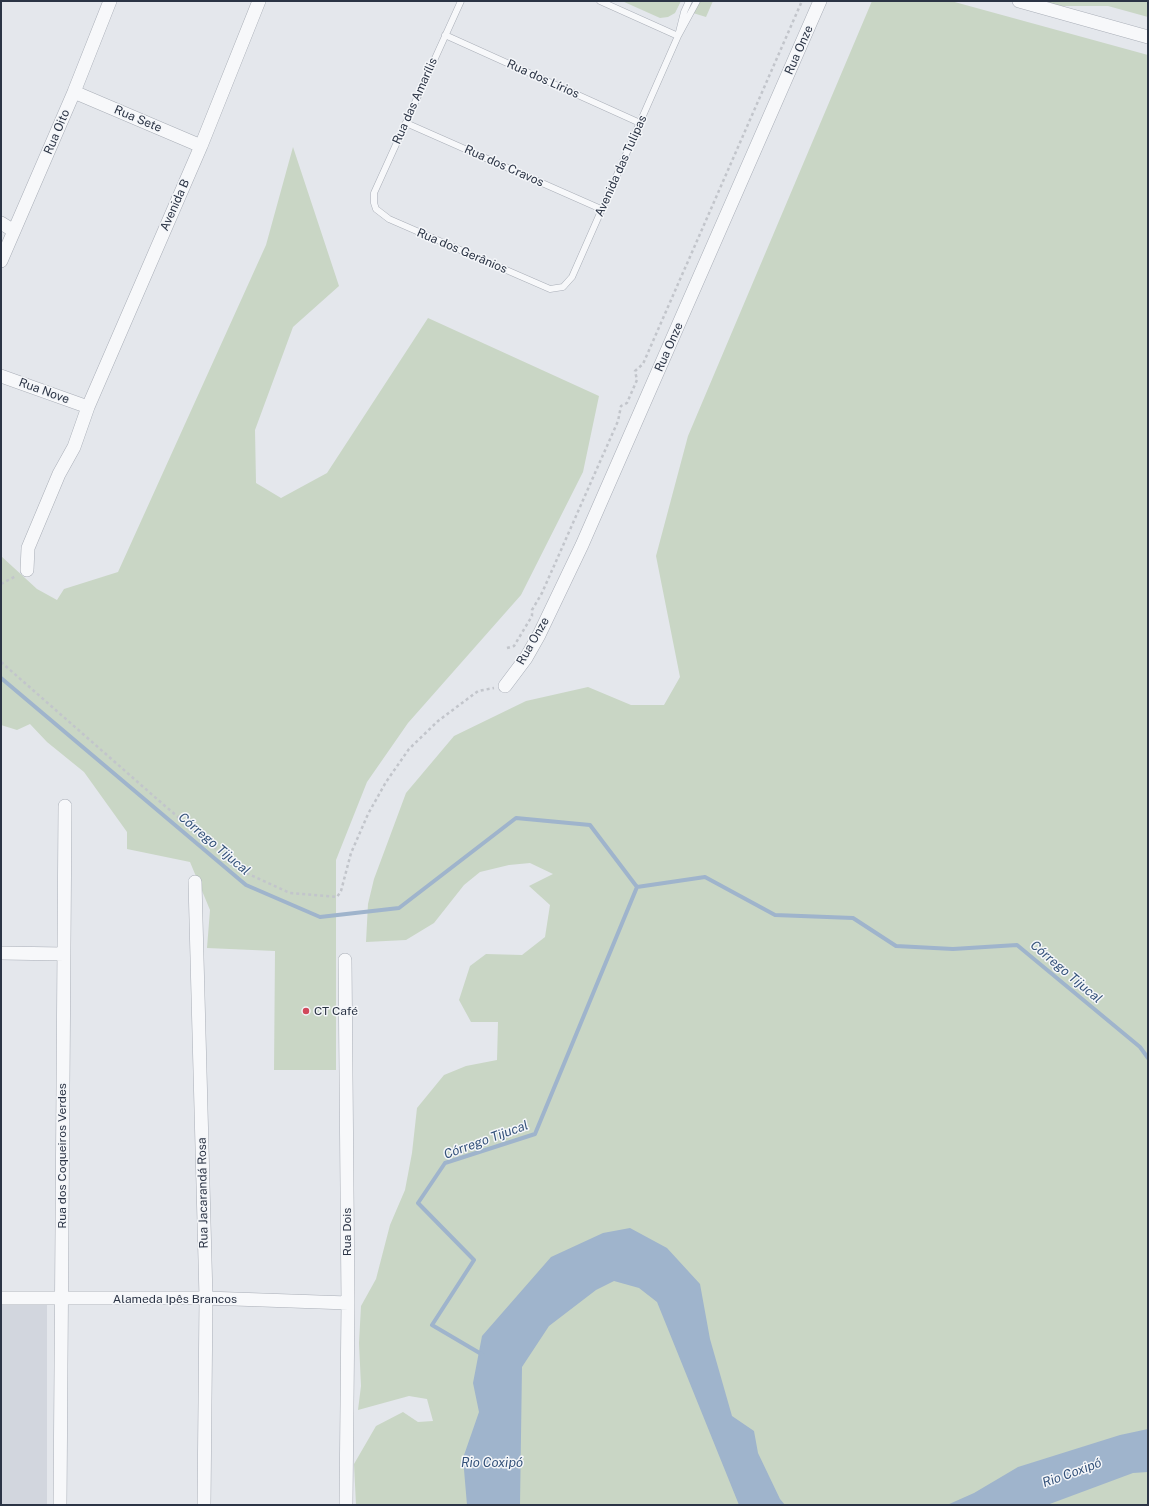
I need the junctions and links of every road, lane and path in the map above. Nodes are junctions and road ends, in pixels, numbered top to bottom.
1 (110, 1) edge
2 (258, 1) edge
3 (461, 1) edge
4 (600, 1) edge
5 (689, 1) edge
6 (697, 1) edge
7 (802, 1) edge
8 (820, 1) edge
9 (1019, 1) edge
10 (445, 35) junction
11 (678, 36) junction
12 (1148, 37) edge
13 (74, 92) junction
14 (406, 123) junction
15 (640, 123) junction
16 (201, 146) junction
17 (374, 203) joint
18 (601, 209) junction
19 (1, 223) edge
20 (14, 231) junction
21 (1, 261) edge
22 (557, 289) joint
23 (1, 376) edge
24 (88, 407) junction
25 (27, 570) joint
26 (1, 584) edge
27 (507, 648) dead end
28 (1, 662) edge
29 (505, 686) joint
30 (65, 806) dead end
31 (195, 882) dead end
32 (1, 952) edge
33 (64, 954) junction
34 (345, 960) dead end
35 (1, 1298) edge
36 (206, 1298) junction
37 (61, 1299) junction
38 (348, 1303) junction
39 (60, 1505) edge
40 (204, 1505) edge
41 (346, 1505) edge

1 - 13 street, Rua Oito
2 - 16 street, Avenida B
3 - 10 lane, Rua das Amarílis
4 - 11 lane
5 - 11 lane, Avenida das Tulipas
6 - 11 lane, Avenida das Tulipas
7 - 27 path
8 - 29 street, Rua Onze
9 - 12 street
10 - 14 lane, Rua das Amarílis
10 - 15 lane, Rua dos Lírios
11 - 15 lane, Avenida das Tulipas
13 - 16 street, Rua Sete
13 - 20 street, Rua Oito
14 - 17 lane, Rua das Amarílis
14 - 18 lane, Rua dos Cravos
15 - 18 lane, Avenida das Tulipas
16 - 24 street, Avenida B
17 - 22 lane, Rua dos Gerânios
18 - 22 lane, Avenida das Tulipas
19 - 20 street
20 - 21 street, Rua Oito
23 - 24 street, Rua Nove
24 - 25 street, Avenida B
25 - 26 path
28 - 29 path
30 - 33 street, Rua dos Coqueiros Verdes
31 - 36 street, Rua Jacarandá Rosa
32 - 33 street
33 - 37 street, Rua dos Coqueiros Verdes
34 - 38 street, Rua Dois
35 - 37 street, Alameda Ipês Brancos
36 - 37 street, Alameda Ipês Brancos
36 - 38 street, Alameda Ipês Brancos
36 - 40 street, Rua Jacarandá Rosa
37 - 39 street, Rua dos Coqueiros Verdes
38 - 41 street, Rua Dois

